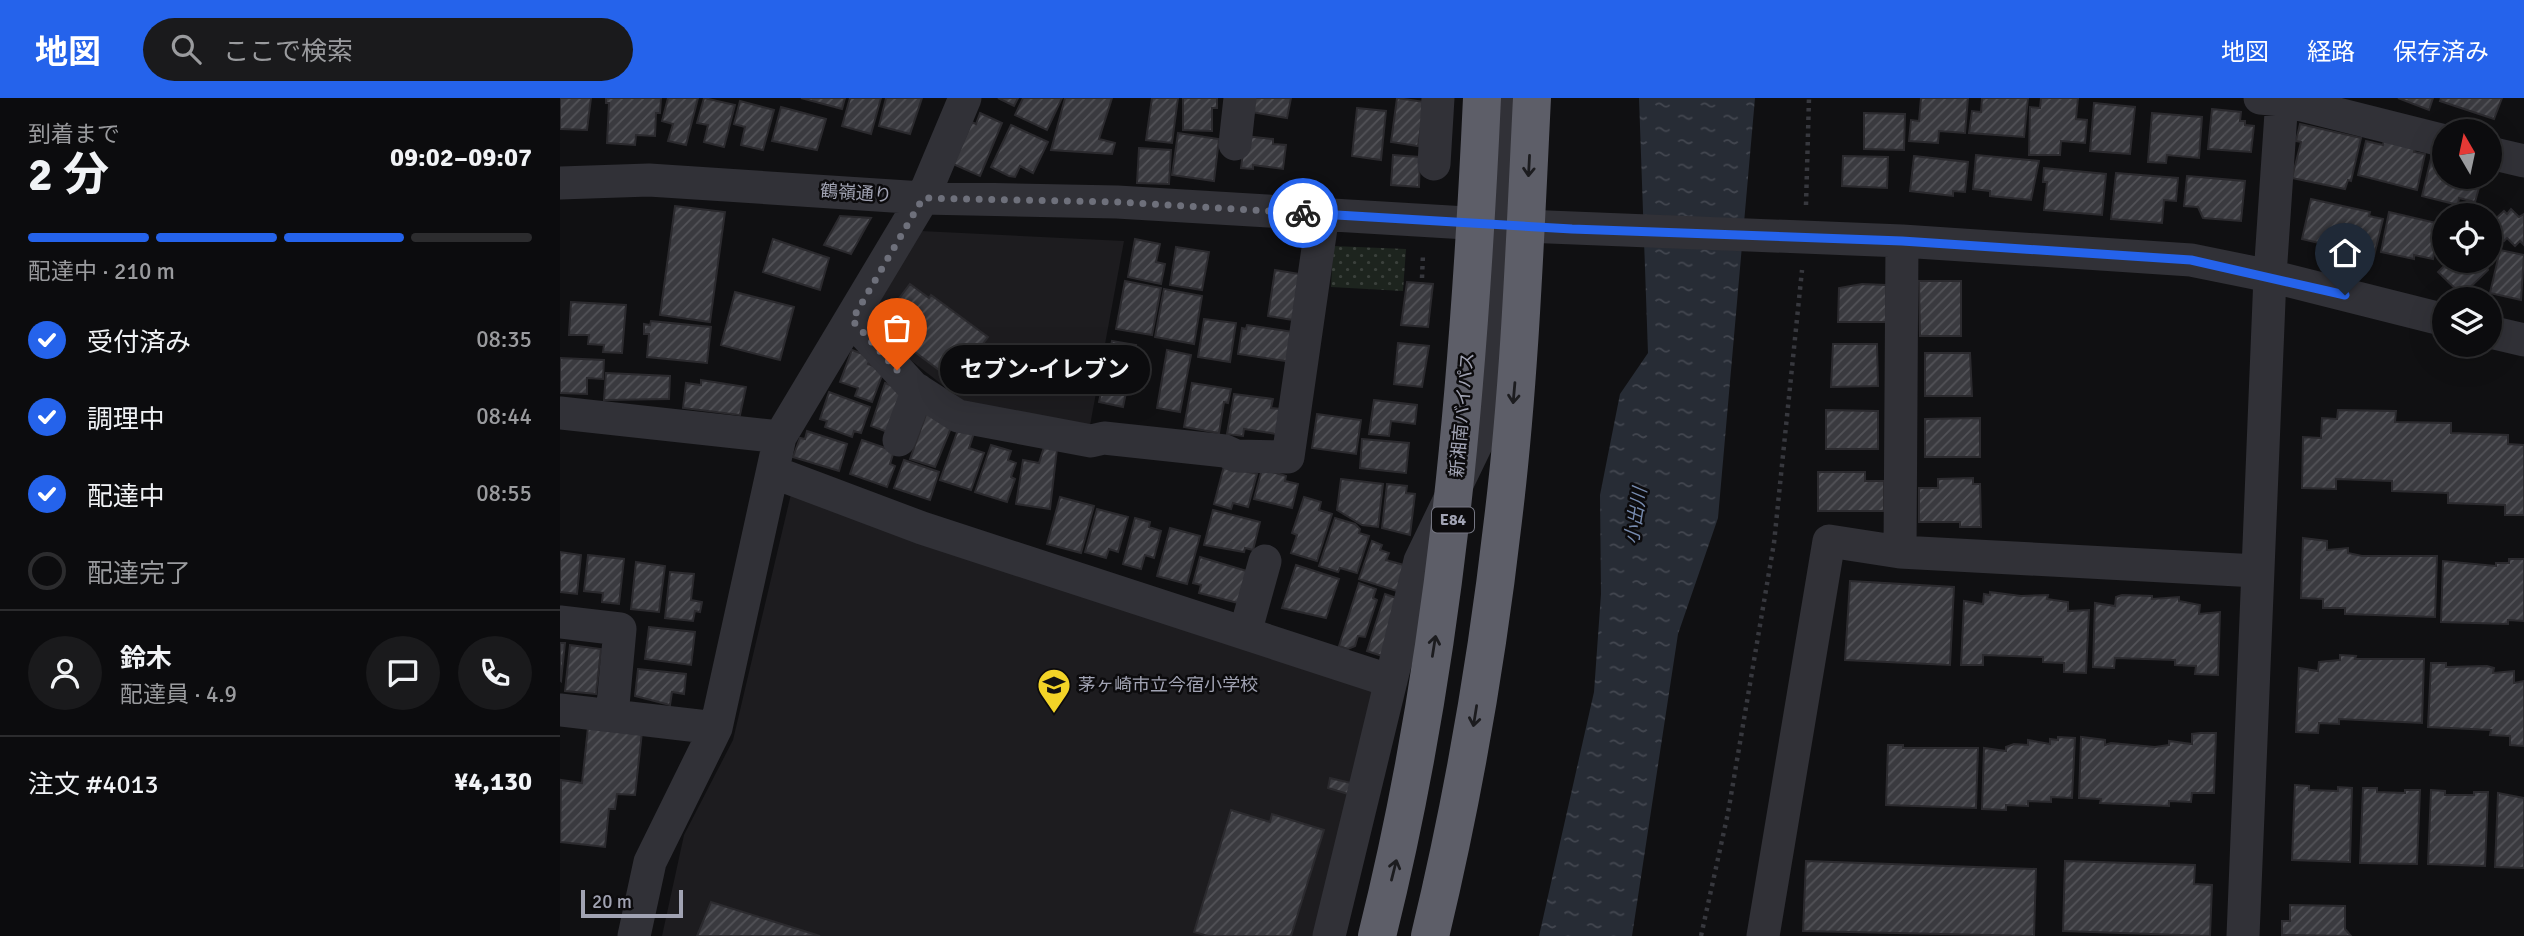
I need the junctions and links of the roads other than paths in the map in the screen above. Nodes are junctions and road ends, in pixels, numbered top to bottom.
1 (965, 98) edge
2 (1240, 98) edge
3 (1438, 98) edge
4 (1482, 98) edge
5 (1502, 98) edge
6 (1532, 98) edge
7 (2275, 99) edge
8 (2432, 138) edge
9 (1235, 144) dead end
10 (2502, 156) edge
11 (2524, 161) edge
12 (1434, 164) dead end
13 (560, 183) edge
14 (923, 198) junction
15 (1323, 214) junction
16 (1500, 225) junction
17 (1902, 241) junction
18 (2270, 276) junction
19 (2432, 317) edge
20 (852, 320) junction
21 (2502, 335) edge
22 (2524, 340) edge
23 (918, 390) junction
24 (560, 413) edge
25 (780, 437) junction
26 (899, 440) dead end
27 (772, 472) junction
28 (1900, 552) junction
29 (1265, 561) dead end
30 (2257, 571) junction
31 (560, 622) edge
32 (1245, 633) junction
33 (1391, 681) junction
34 (560, 710) edge
35 (612, 716) junction
36 (716, 728) junction
37 (634, 936) edge
38 (1329, 936) edge
39 (1377, 936) edge
40 (1430, 936) edge
41 (1763, 936) edge
42 (2243, 936) edge

1 - 14 street
2 - 9 street
3 - 12 street
39 -> 4 highway, 新湘南バイパス / E84, bridge
5 - 16 street
6 -> 40 highway, bridge
7 - 8 street
7 - 18 street
10 - 11 street
13 - 14 street, 鶴嶺通り
14 - 15 street, 鶴嶺通り
14 - 20 street
15 - 16 street, 鶴嶺通り
15 - 23 street
16 - 17 street, 鶴嶺通り
16 - 33 street
17 - 18 street, 鶴嶺通り
17 - 28 street
18 - 19 street, 鶴嶺通り
18 - 30 street
20 - 23 street
20 - 25 street
21 - 22 street
23 - 26 street
24 - 25 street
25 - 27 street
27 - 32 street
27 - 36 street
28 - 30 street
28 - 41 street
29 - 32 street
30 - 42 street
31 - 35 street
32 - 33 street
33 - 38 street
34 - 35 street
35 - 36 street
36 - 37 street

